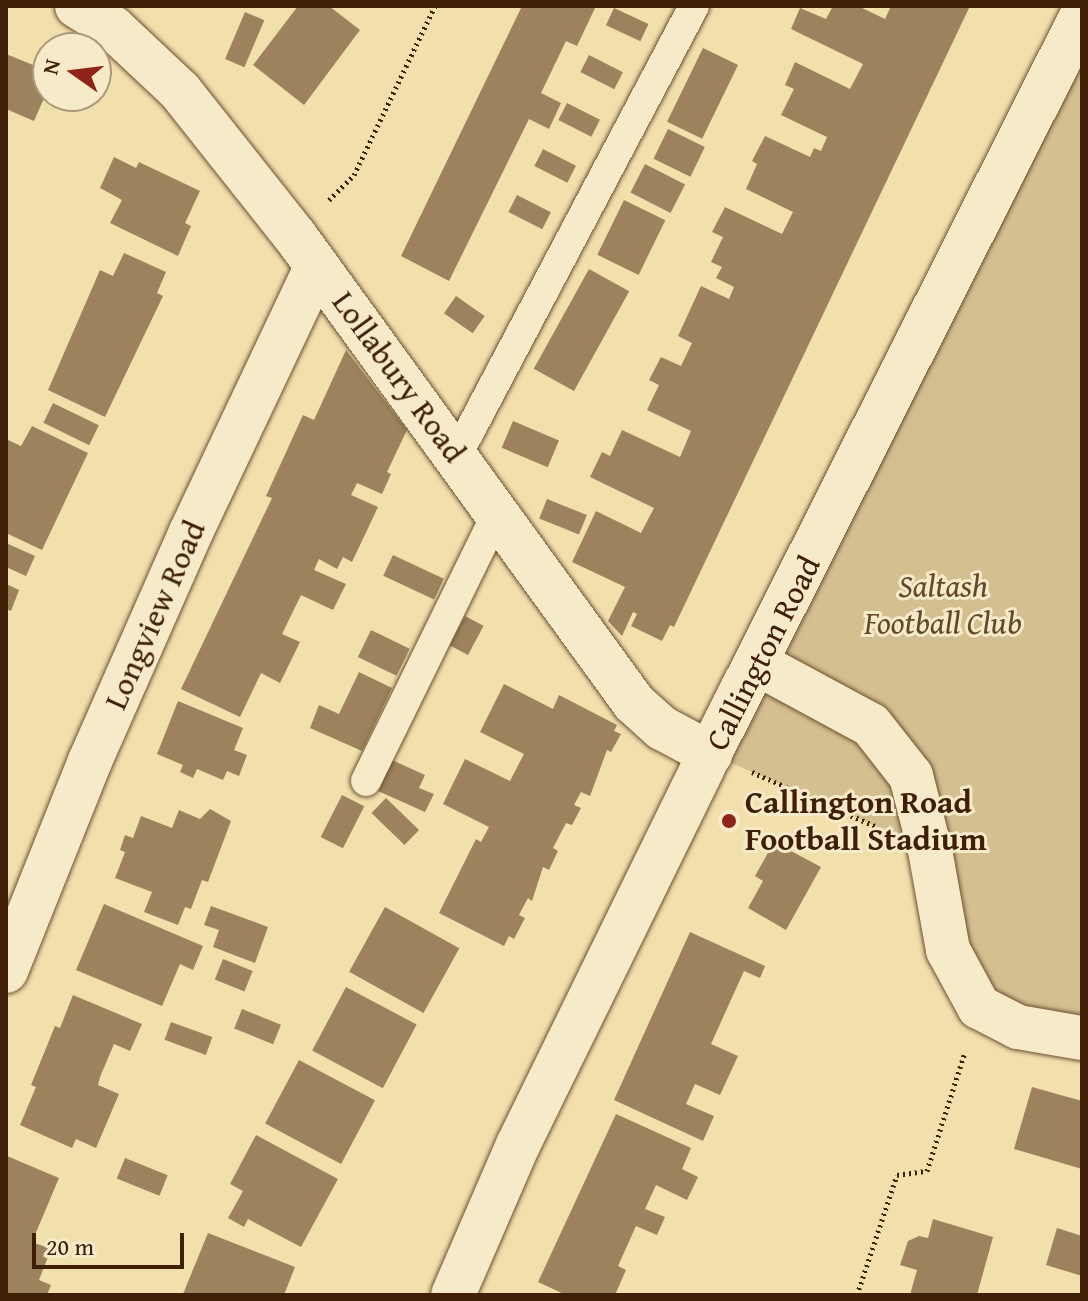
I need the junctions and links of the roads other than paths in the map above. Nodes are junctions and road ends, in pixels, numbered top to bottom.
1 (77, 6) edge
2 (694, 6) edge
3 (1082, 15) edge
4 (306, 251) junction
5 (457, 455) junction
6 (496, 516) junction
7 (758, 664) junction
8 (711, 754) junction
9 (366, 781) dead end
10 (6, 971) edge
11 (1082, 1038) edge
12 (453, 1295) edge

1 - 4 street, Lollabury Road
2 - 5 lane
3 - 7 street, Callington Road
4 - 5 street, Lollabury Road
4 - 10 street, Longview Road
5 - 6 street, Lollabury Road
6 - 8 street, Lollabury Road
6 - 9 lane
7 - 8 street, Callington Road
7 - 11 street
8 - 12 street, Callington Road

